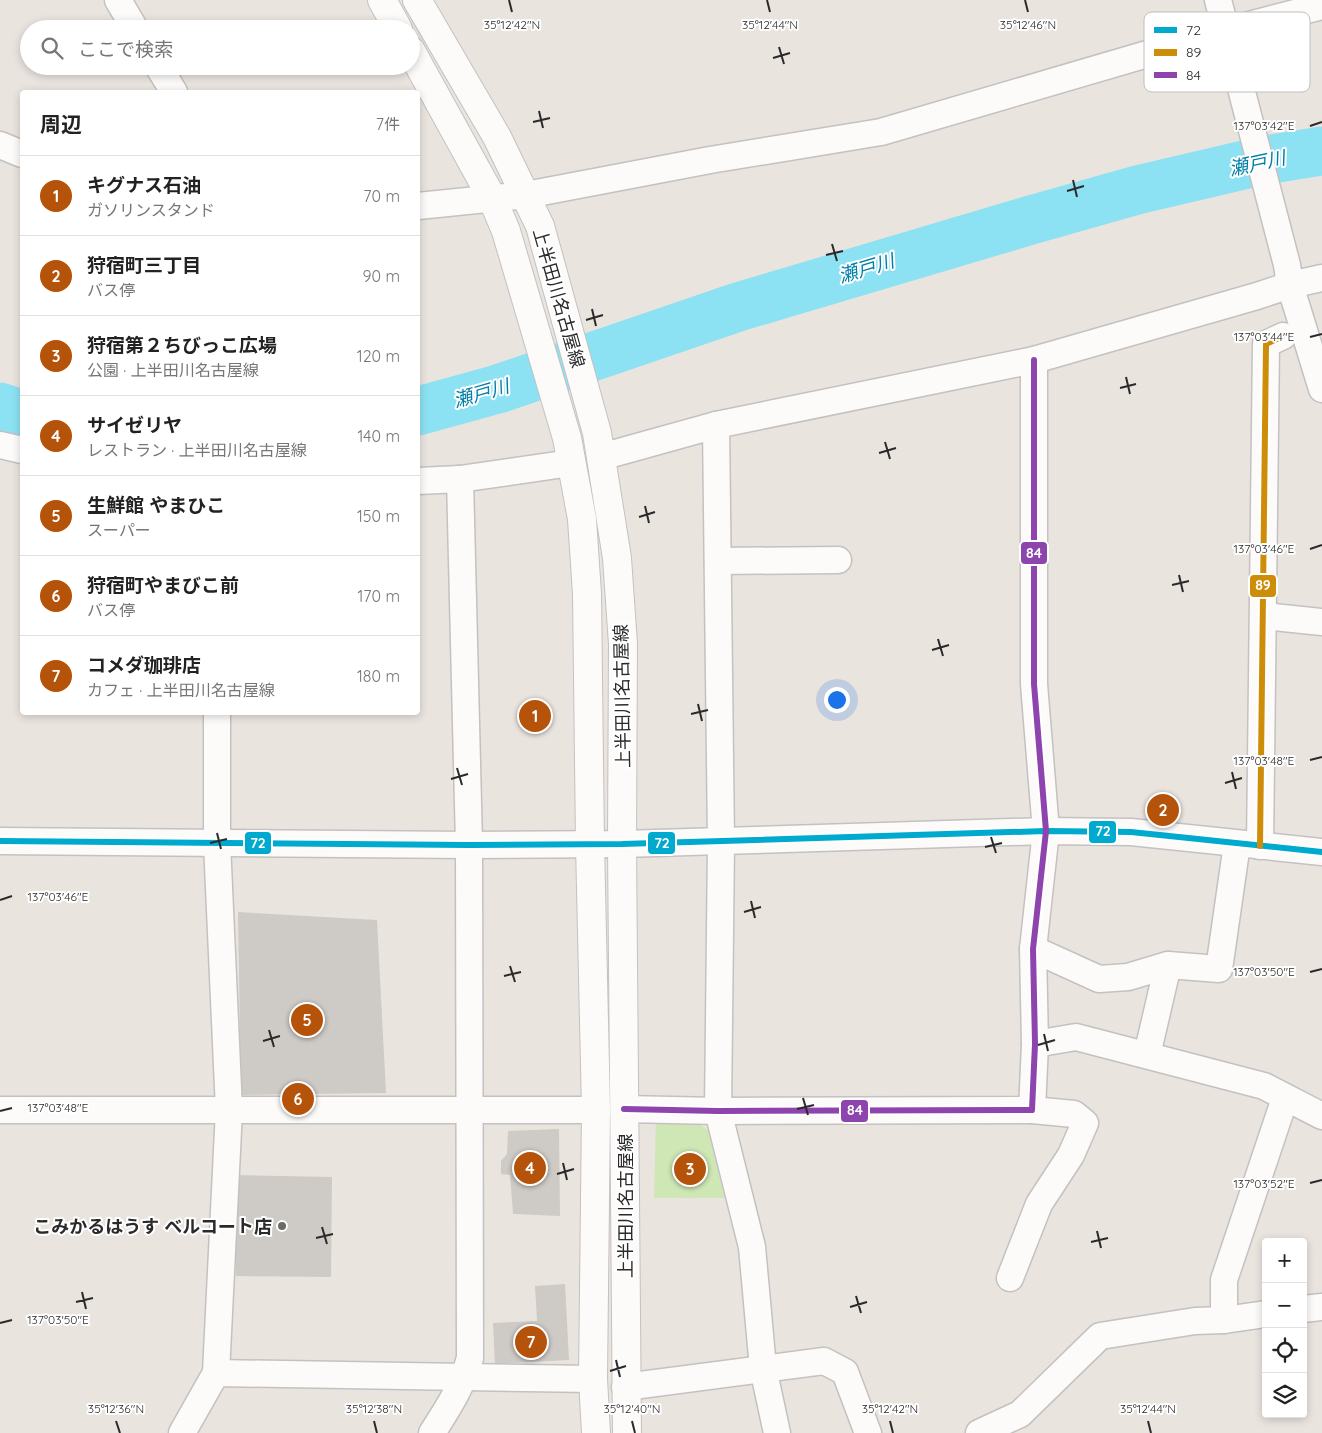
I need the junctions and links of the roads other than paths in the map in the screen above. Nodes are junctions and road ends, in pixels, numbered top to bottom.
1 (118, 0) edge
2 (382, 0) edge
3 (417, 0) edge
4 (1322, 6) edge
5 (1299, 12) edge
6 (130, 20) edge
7 (393, 20) edge
8 (1144, 55) edge
9 (420, 67) edge
10 (164, 75) edge
11 (173, 90) edge
12 (1242, 92) edge
13 (0, 144) edge
14 (20, 153) edge
15 (526, 195) junction
16 (492, 198) junction
17 (420, 206) edge
18 (1289, 275) junction
19 (1322, 278) edge
20 (1283, 336) dead end
21 (1034, 360) junction
22 (1322, 389) edge
23 (716, 425) junction
24 (0, 445) edge
25 (599, 445) junction
26 (20, 450) edge
27 (569, 450) junction
28 (460, 479) junction
29 (420, 481) edge
30 (838, 560) dead end
31 (718, 561) junction
32 (1264, 616) junction
33 (1322, 622) edge
34 (217, 715) edge
35 (1046, 831) junction
36 (0, 841) edge
37 (721, 842) junction
38 (217, 843) junction
39 (590, 844) junction
40 (622, 844) junction
41 (469, 845) junction
42 (1248, 845) junction
43 (1322, 852) edge
44 (1033, 949) junction
45 (1168, 965) junction
46 (1035, 1044) junction
47 (1148, 1055) junction
48 (1285, 1098) junction
49 (624, 1109) junction
50 (0, 1110) edge
51 (229, 1110) junction
52 (470, 1110) junction
53 (596, 1110) junction
54 (1032, 1110) junction
55 (718, 1111) junction
56 (1322, 1116) edge
57 (1010, 1278) dead end
58 (1322, 1307) edge
59 (1307, 1309) edge
60 (1262, 1315) edge
61 (1224, 1320) junction
62 (763, 1368) junction
63 (216, 1373) junction
64 (464, 1377) junction
65 (593, 1379) junction
66 (625, 1387) junction
67 (1024, 1423) edge
68 (182, 1433) edge
69 (432, 1433) edge
70 (596, 1433) edge
71 (627, 1433) edge
72 (777, 1433) edge
73 (868, 1433) edge
74 (979, 1433) edge

1 - 6 street
2 - 7 main road
3 - 15 main road, 上半田川名古屋線
4 - 5 street
8 - 15 street
9 - 16 main road, 上半田川名古屋線
10 - 11 street
12 - 18 street
13 - 14 street
15 - 16 street
15 - 25 main road, 上半田川名古屋線
16 - 17 street
16 - 27 main road, 上半田川名古屋線
18 - 19 street
18 - 21 street
18 - 22 street
20 - 32 street
21 - 23 street
21 - 35 street
23 - 25 street
23 - 31 street
24 - 26 street
25 - 40 main road, 上半田川名古屋線
27 - 28 street
27 - 39 main road, 上半田川名古屋線
28 - 29 street
28 - 41 street
30 - 31 street
31 - 37 street
32 - 33 street
32 - 42 street
34 - 38 street
35 - 37 street
35 - 42 street
35 - 44 street
36 - 38 street
37 - 40 street
37 - 55 street
38 - 41 street
38 - 51 street
39 - 40 street
39 - 41 street
39 - 53 main road, 上半田川名古屋線
40 - 49 main road, 上半田川名古屋線
41 - 52 street
42 - 43 street
42 - 45 street
44 - 45 street
44 - 46 street
45 - 47 street
46 - 47 street
46 - 54 street
47 - 48 street
48 - 56 street
48 - 61 street
49 - 55 street
49 - 66 main road, 上半田川名古屋線
50 - 51 street
51 - 52 street
51 - 63 street
52 - 53 street
52 - 64 street
53 - 65 main road, 上半田川名古屋線
54 - 55 street
54 - 57 street
55 - 62 street
58 - 59 street
60 - 61 street
61 - 67 street
62 - 66 street
62 - 72 street
62 - 73 street
63 - 64 street
63 - 68 street
64 - 65 street
64 - 69 street
65 - 70 main road, 上半田川名古屋線
66 - 71 main road, 上半田川名古屋線
67 - 74 street

